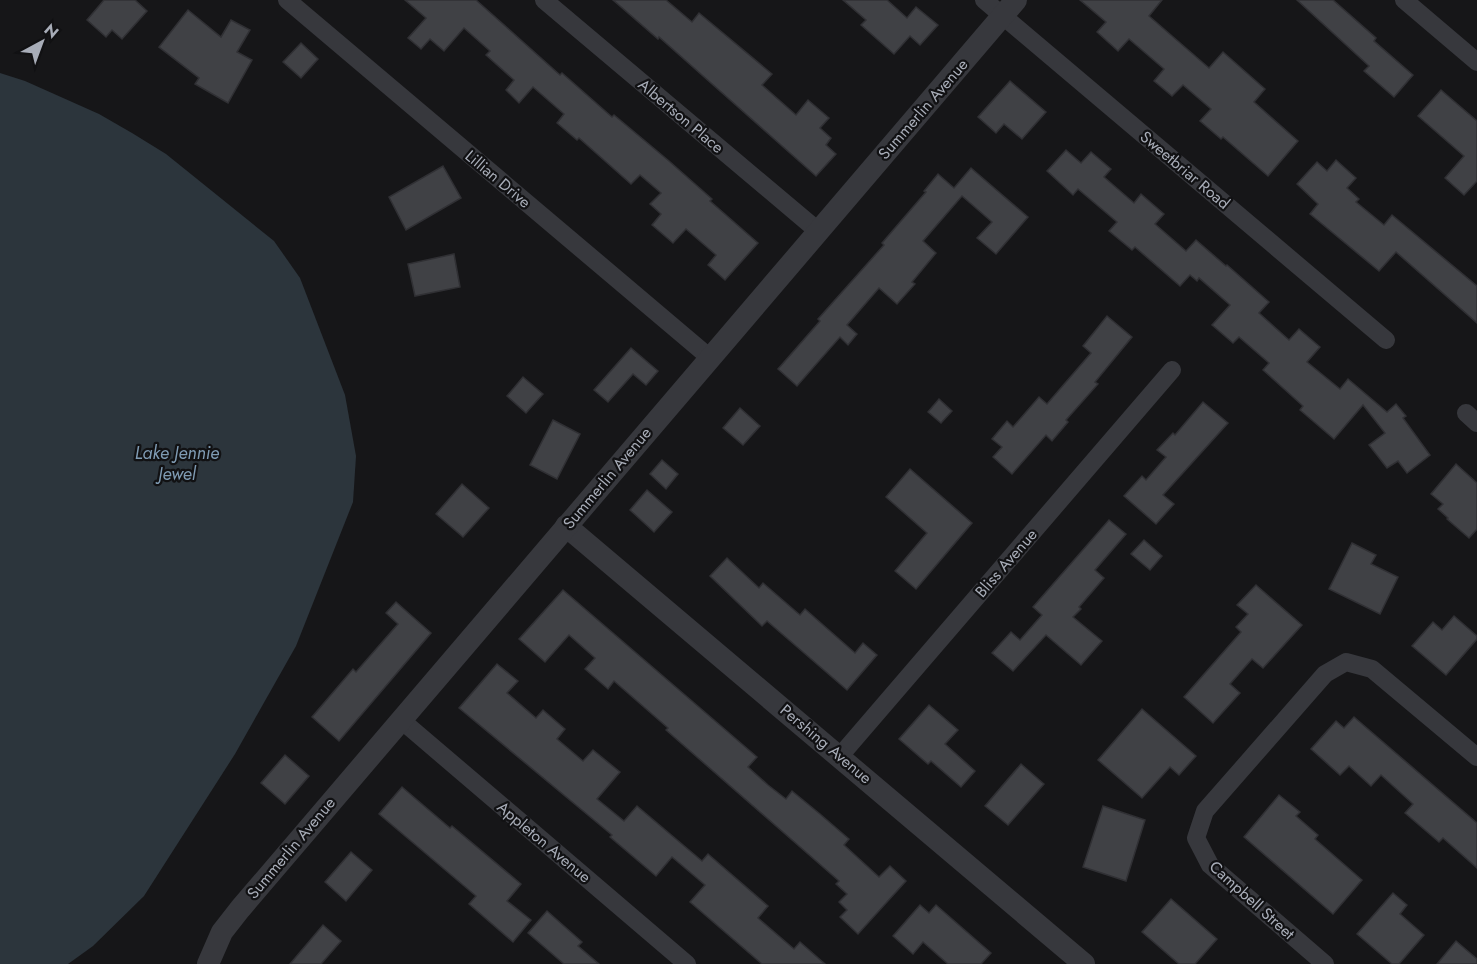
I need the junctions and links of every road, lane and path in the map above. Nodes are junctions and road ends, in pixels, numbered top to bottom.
1 (287, 0) edge
2 (544, 0) edge
3 (984, 0) edge
4 (1404, 0) edge
5 (1009, 8) edge
6 (1477, 62) edge
7 (818, 231) junction
8 (1386, 340) dead end
9 (709, 357) junction
10 (1172, 370) dead end
11 (566, 526) junction
12 (400, 719) junction
13 (840, 756) junction
14 (1477, 757) edge
15 (208, 964) edge
16 (687, 964) edge
17 (1084, 964) edge
18 (1325, 964) edge

1 - 9 street, Lillian Drive
2 - 7 street, Albertson Place
3 - 5 street, Sweetbriar Road
4 - 6 street
5 - 7 street, Summerlin Avenue
5 - 8 street, Sweetbriar Road
7 - 9 street, Summerlin Avenue
9 - 11 street, Summerlin Avenue
10 - 13 street, Bliss Avenue
11 - 12 street, Summerlin Avenue
11 - 13 street, Pershing Avenue
12 - 15 street, Summerlin Avenue
12 - 16 street, Appleton Avenue
13 - 17 street, Pershing Avenue
14 - 18 street, Campbell Street

